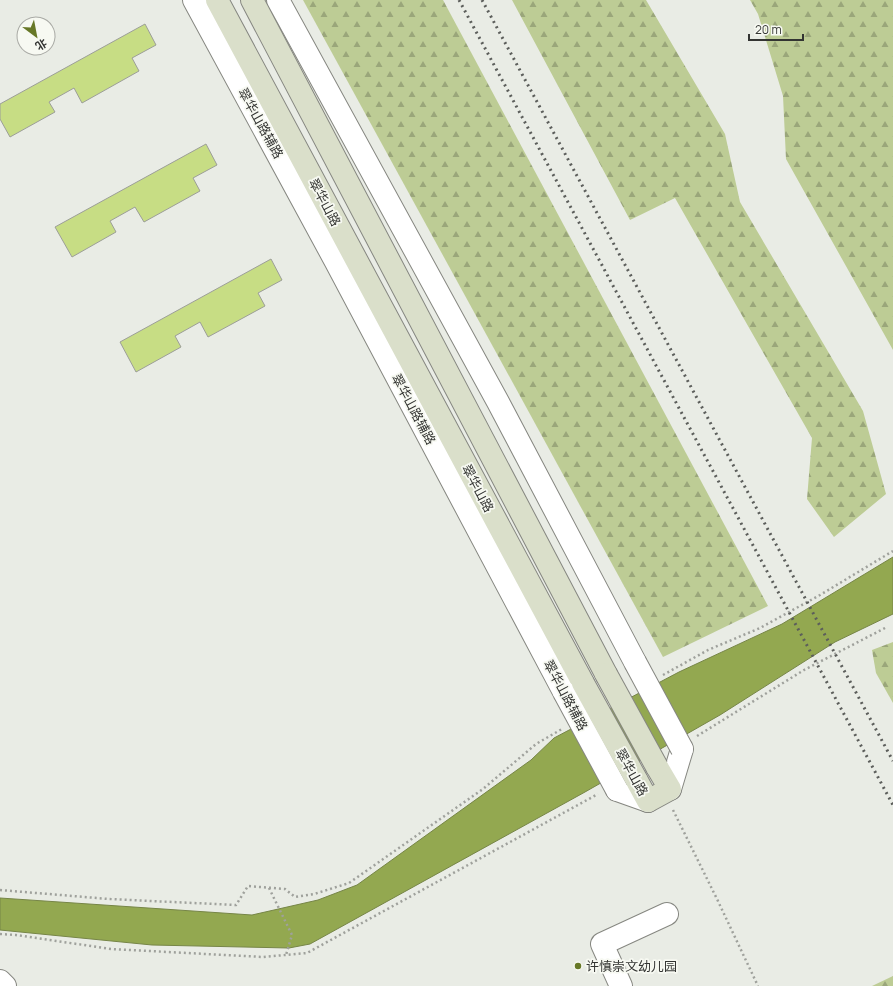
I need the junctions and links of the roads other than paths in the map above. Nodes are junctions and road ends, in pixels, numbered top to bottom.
1 (194, 0) edge
2 (217, 0) edge
3 (252, 0) edge
4 (278, 0) edge
5 (574, 688) junction
6 (660, 794) junction
7 (667, 914) dead end
8 (0, 981) edge
9 (5, 986) edge
10 (621, 986) edge

1 - 5 street, 翠华山路辅路
2 - 5 main road, 翠华山路
3 - 6 main road, 翠华山路, bridge
4 - 6 street, bridge
5 - 6 main road, 翠华山路, bridge
5 - 6 street, 翠华山路辅路, bridge
7 - 10 street
8 - 9 street

